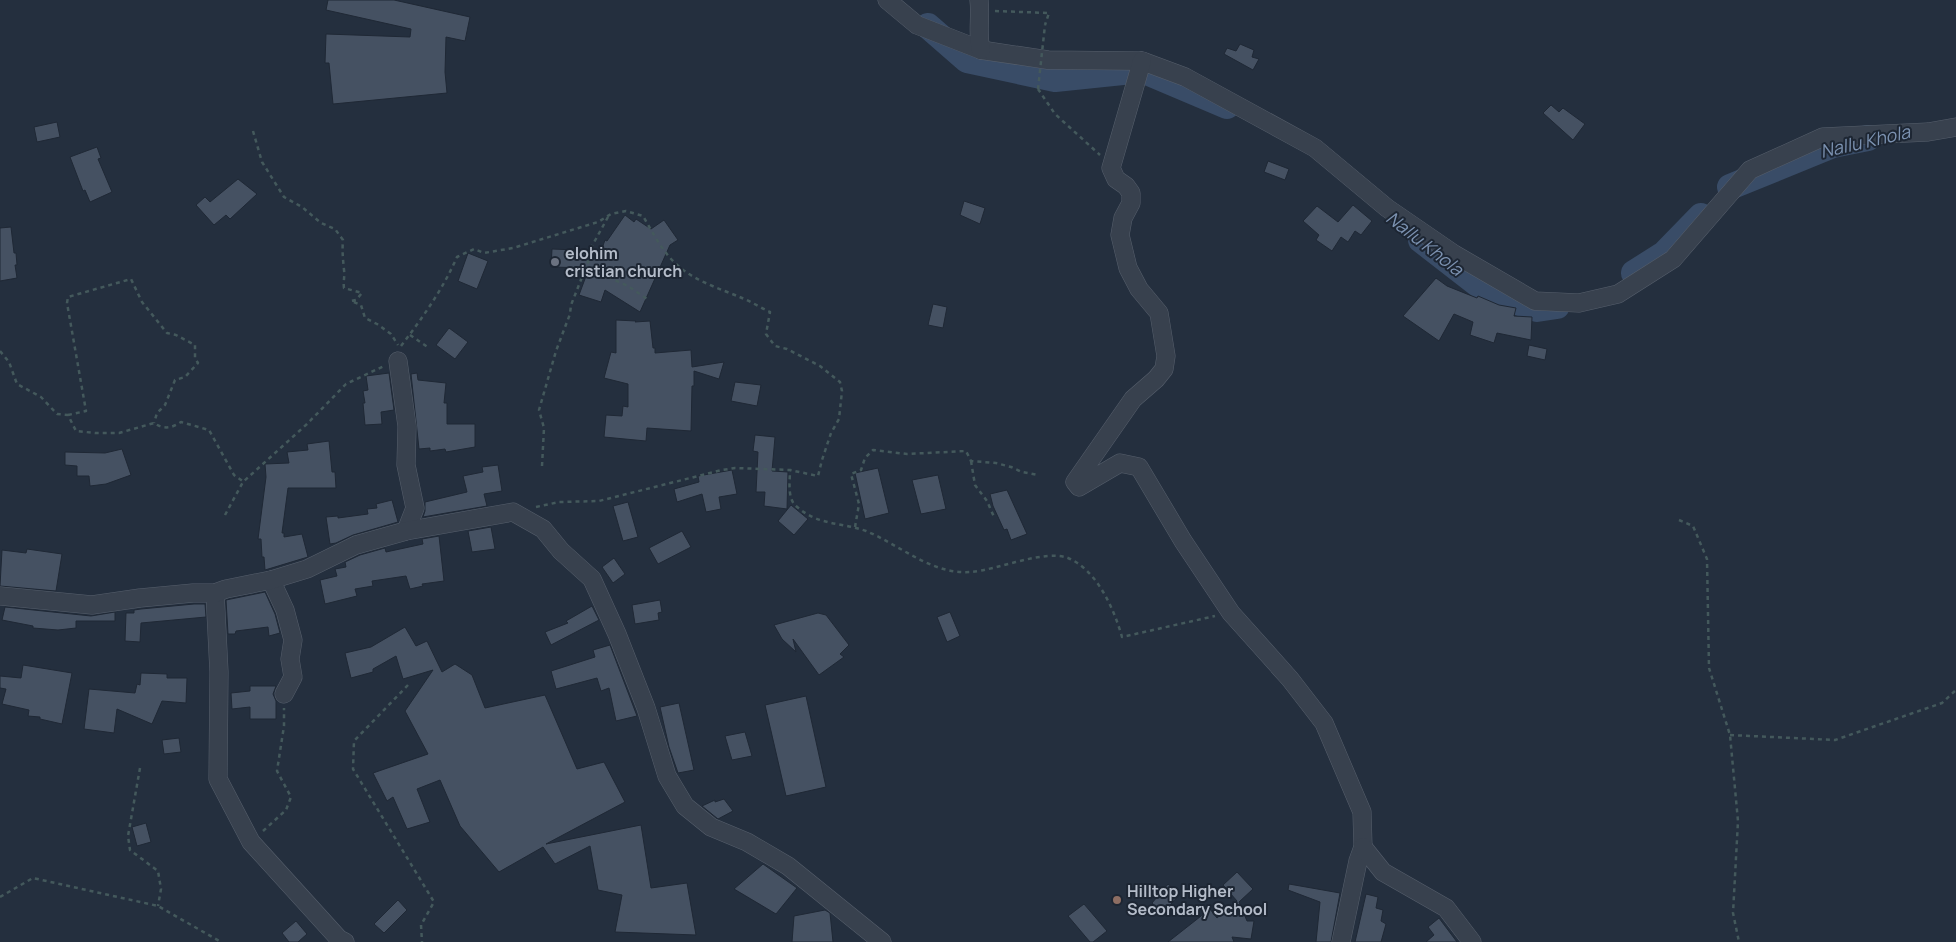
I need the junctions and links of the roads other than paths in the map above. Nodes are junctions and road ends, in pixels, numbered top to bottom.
1 (887, 0) edge
2 (980, 7) edge
3 (981, 50) junction
4 (1142, 61) junction
5 (1956, 127) edge
6 (399, 354) road end
7 (406, 531) junction
8 (271, 580) junction
9 (215, 593) junction
10 (0, 596) edge
11 (284, 694) road end
12 (1363, 847) junction
13 (345, 942) edge
14 (882, 942) edge
15 (1341, 942) edge
16 (1472, 942) edge

1 - 3 street
2 - 3 street
3 - 4 street
4 - 5 street
4 - 12 street
6 - 7 street
7 - 8 street
7 - 14 street
8 - 9 street
8 - 11 street
9 - 10 street
9 - 13 street
12 - 15 street
12 - 16 street

